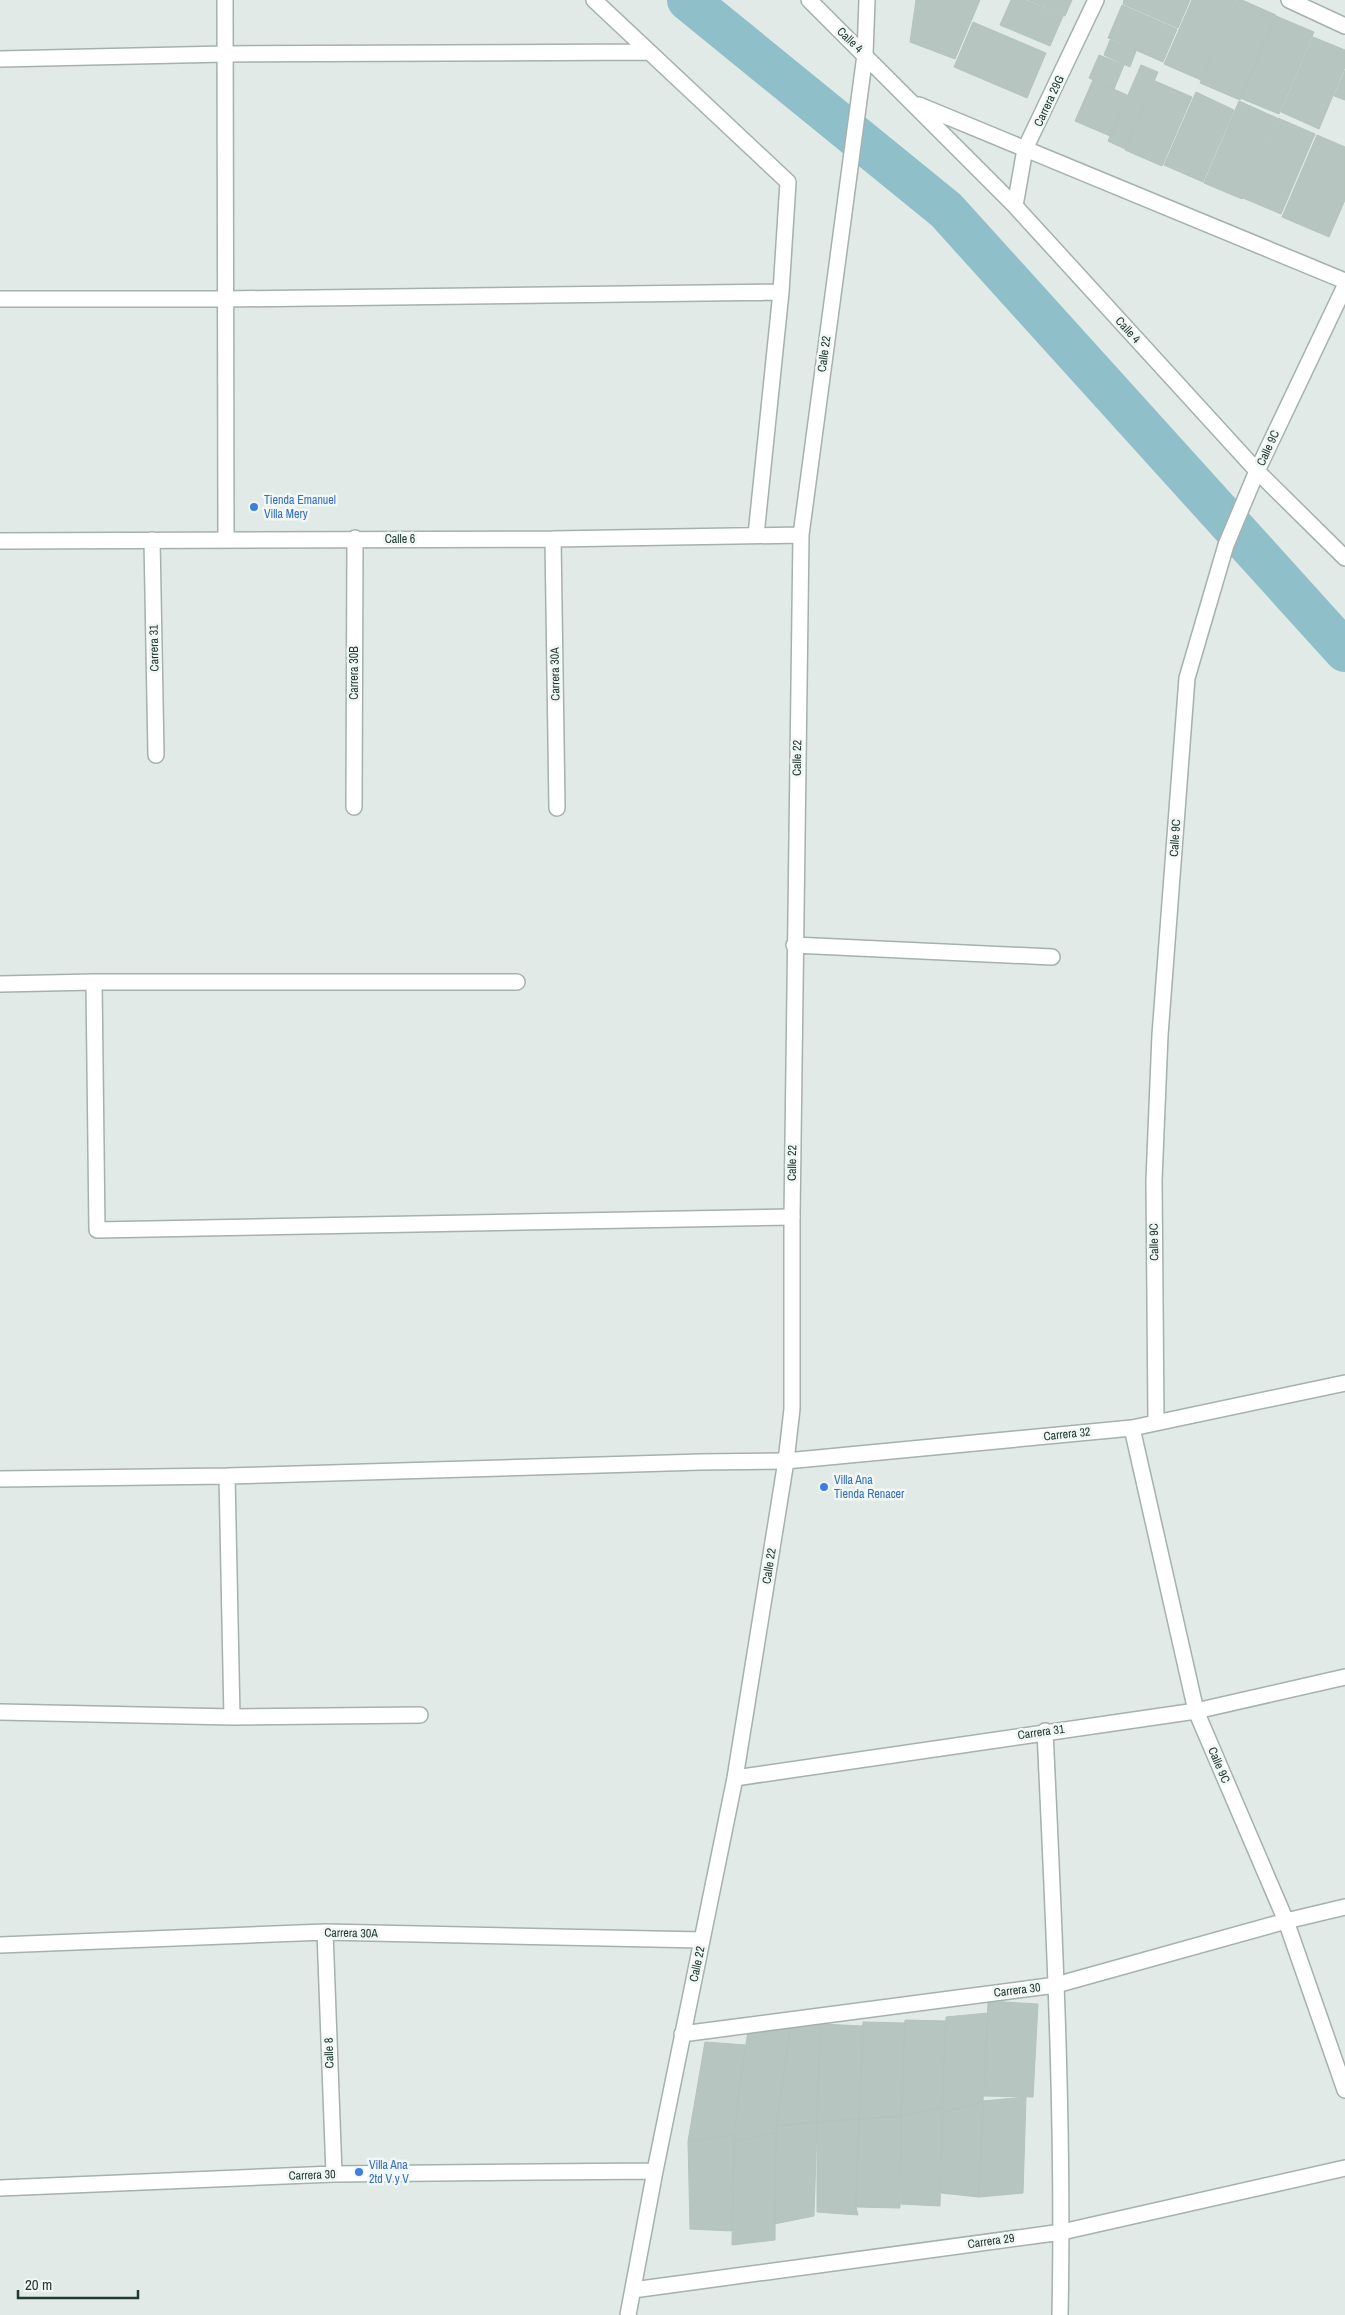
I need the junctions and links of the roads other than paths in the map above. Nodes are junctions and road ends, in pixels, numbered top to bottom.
1 (225, 0) edge
2 (594, 0) edge
3 (808, 0) edge
4 (867, 0) edge
5 (1096, 0) edge
6 (1289, 0) edge
7 (1345, 26) edge
8 (649, 52) junction
9 (225, 54) junction
10 (865, 54) junction
11 (0, 59) edge
12 (911, 102) junction
13 (1026, 149) junction
14 (1015, 206) junction
15 (1345, 281) edge
16 (1345, 286) edge
17 (781, 292) junction
18 (0, 299) edge
19 (226, 300) junction
20 (1257, 472) junction
21 (756, 535) junction
22 (801, 535) junction
23 (355, 538) junction
24 (226, 539) junction
25 (553, 539) junction
26 (152, 540) junction
27 (0, 541) edge
28 (1345, 558) edge
29 (156, 755) dead end
30 (354, 807) dead end
31 (557, 808) dead end
32 (794, 945) junction
33 (1052, 956) dead end
34 (94, 982) junction
35 (517, 982) dead end
36 (0, 984) edge
37 (792, 1217) junction
38 (1345, 1383) edge
39 (1156, 1421) junction
40 (1132, 1428) junction
41 (786, 1461) junction
42 (227, 1476) junction
43 (0, 1479) edge
44 (1345, 1677) edge
45 (1196, 1711) junction
46 (0, 1712) edge
47 (420, 1715) dead end
48 (232, 1717) junction
49 (1045, 1731) junction
50 (735, 1778) junction
51 (1345, 1907) edge
52 (1286, 1921) junction
53 (324, 1932) junction
54 (702, 1940) junction
55 (0, 1945) edge
56 (1056, 1985) junction
57 (682, 2034) junction
58 (1345, 2090) edge
59 (1345, 2168) edge
60 (655, 2171) junction
61 (334, 2174) junction
62 (0, 2188) edge
63 (1062, 2232) junction
64 (633, 2290) junction
65 (628, 2315) edge
66 (1060, 2315) edge

1 - 9 street
2 - 8 street
3 - 10 street, Calle 4
4 - 10 street, Calle 22
5 - 13 street, Carrera 29G
6 - 7 street
8 - 9 street
8 - 17 street
9 - 11 street
9 - 19 street
10 - 12 street, Calle 4
10 - 22 street, Calle 22
12 - 13 street, Calle 4
12 - 14 street, Calle 4
13 - 14 street, Carrera 29G
13 - 15 street, Calle 4
14 - 20 street, Calle 4
16 - 20 street, Calle 9C
17 - 19 street
17 - 21 street
18 - 19 street
19 - 24 street
20 - 28 street, Calle 4
20 - 39 street, Calle 9C
21 - 22 street, Calle 6
21 - 25 street, Calle 6
22 - 32 street, Calle 22
23 - 24 street, Calle 6
23 - 25 street, Calle 6
23 - 30 street, Carrera 30B
24 - 26 street, Calle 6
25 - 31 street, Carrera 30A
26 - 27 street, Calle 6
26 - 29 street, Carrera 31
32 - 33 street
32 - 37 street, Calle 22
34 - 35 street
34 - 36 street
34 - 37 street
37 - 41 street, Calle 22
38 - 39 street, Carrera 32
39 - 40 street, Carrera 32
40 - 41 street, Carrera 32
40 - 45 street, Calle 9C
41 - 42 street, Carrera 32
41 - 50 street, Calle 22
42 - 43 street, Carrera 32
42 - 48 street
44 - 45 street, Carrera 31
45 - 49 street, Carrera 31
45 - 52 street, Calle 9C
46 - 48 street
47 - 48 street
49 - 50 street, Carrera 31
49 - 56 street
50 - 54 street, Calle 22
51 - 52 street, Carrera 30
52 - 56 street, Carrera 30
52 - 58 street, Calle 9C
53 - 54 street, Carrera 30A
53 - 55 street, Carrera 30A
53 - 61 street, Calle 8
54 - 57 street, Calle 22
56 - 57 street, Carrera 30
56 - 63 street
57 - 60 street, Calle 22
59 - 63 street, Carrera 29
60 - 61 street, Carrera 30
60 - 64 street, Calle 22
61 - 62 street, Carrera 30
63 - 64 street, Carrera 29
63 - 66 street
64 - 65 street, Calle 22

